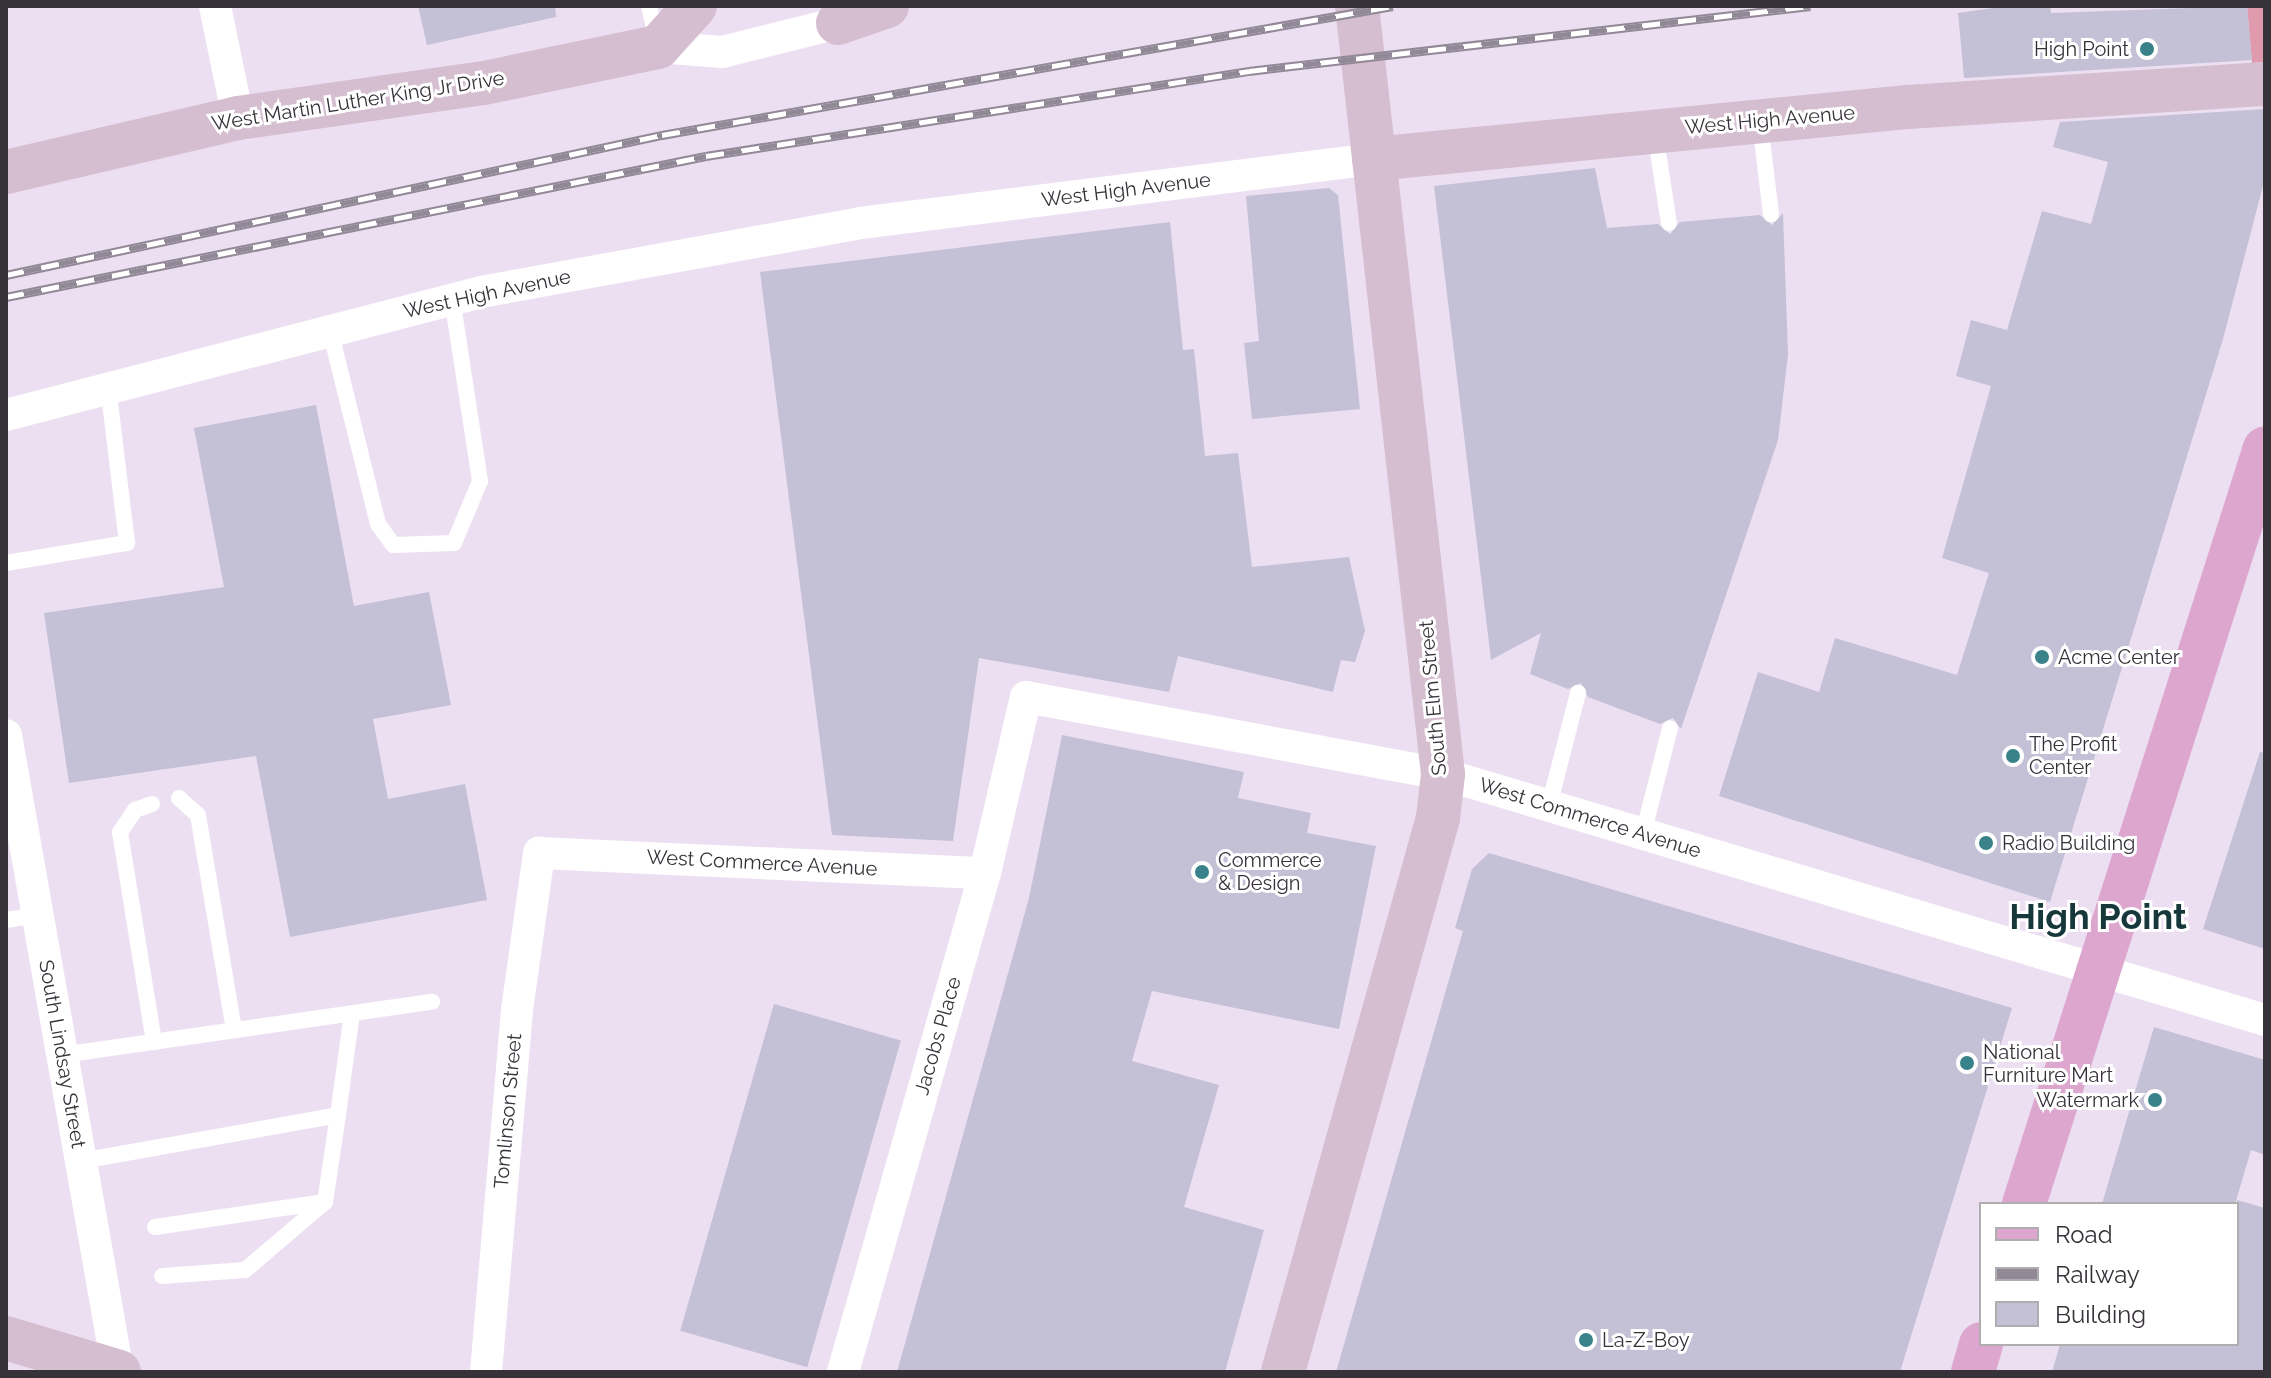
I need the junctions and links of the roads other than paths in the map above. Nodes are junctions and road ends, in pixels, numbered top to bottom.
1 (215, 6) edge
2 (695, 6) edge
3 (887, 6) edge
4 (1357, 6) edge
5 (826, 14) edge
6 (653, 26) edge
7 (2265, 84) edge
8 (238, 118) junction
9 (1760, 121) junction
10 (1655, 131) junction
11 (1374, 159) junction
12 (6, 172) edge
13 (1771, 214) dead end
14 (1669, 223) dead end
15 (452, 299) junction
16 (330, 330) junction
17 (108, 387) junction
18 (6, 415) edge
19 (2265, 448) edge
20 (6, 563) edge
21 (1578, 693) dead end
22 (1026, 697) joint
23 (1670, 728) dead end
24 (6, 735) edge
25 (1443, 774) junction
26 (179, 798) dead end
27 (152, 804) dead end
28 (1549, 806) junction
29 (1643, 834) junction
30 (15, 838) edge
31 (539, 853) joint
32 (985, 873) junction
33 (22, 917) edge
34 (2097, 969) junction
35 (432, 1002) dead end
36 (352, 1013) junction
37 (2265, 1020) edge
38 (234, 1030) junction
39 (154, 1042) junction
40 (62, 1055) junction
41 (338, 1115) junction
42 (81, 1161) junction
43 (325, 1202) junction
44 (2025, 1202) edge
45 (155, 1227) dead end
46 (162, 1276) dead end
47 (6, 1338) edge
48 (1980, 1346) edge
49 (118, 1372) edge
50 (486, 1372) edge
51 (843, 1372) edge
52 (1283, 1372) edge
53 (1973, 1372) edge

1 - 8 street
2 - 6 street
3 - 5 street
4 - 11 street, South Elm Street
5 - 6 street
6 - 8 street, West Martin Luther King Jr Drive
7 - 9 street, West High Avenue
8 - 12 street, West Martin Luther King Jr Drive
9 - 10 street, West High Avenue
9 - 13 lane
10 - 11 street, West High Avenue
10 - 14 lane
11 - 15 street, West High Avenue
11 - 25 street, South Elm Street
15 - 16 street, West High Avenue
15 - 16 lane
16 - 17 street, West High Avenue
17 - 18 street, West High Avenue
17 - 20 lane
19 - 34 main road
21 - 28 lane
22 - 25 street, West Commerce Avenue
22 - 32 street, Jacobs Place
23 - 29 lane
24 - 30 street, South Lindsay Street
25 - 28 street, West Commerce Avenue
25 - 52 street, South Elm Street
26 - 38 lane
27 - 39 lane
28 - 29 street, West Commerce Avenue
29 - 34 street, West Commerce Avenue
30 - 33 street, South Lindsay Street
31 - 32 street, West Commerce Avenue
31 - 50 street, Tomlinson Street
32 - 51 street, Jacobs Place
33 - 40 street, South Lindsay Street
34 - 37 street, West Commerce Avenue
34 - 44 main road
35 - 36 lane
36 - 38 lane
36 - 41 lane
38 - 39 lane
39 - 40 lane
40 - 42 street, South Lindsay Street
41 - 42 lane
41 - 43 lane
42 - 49 street, South Lindsay Street
43 - 45 lane
43 - 46 lane
47 - 49 street
48 - 53 main road

